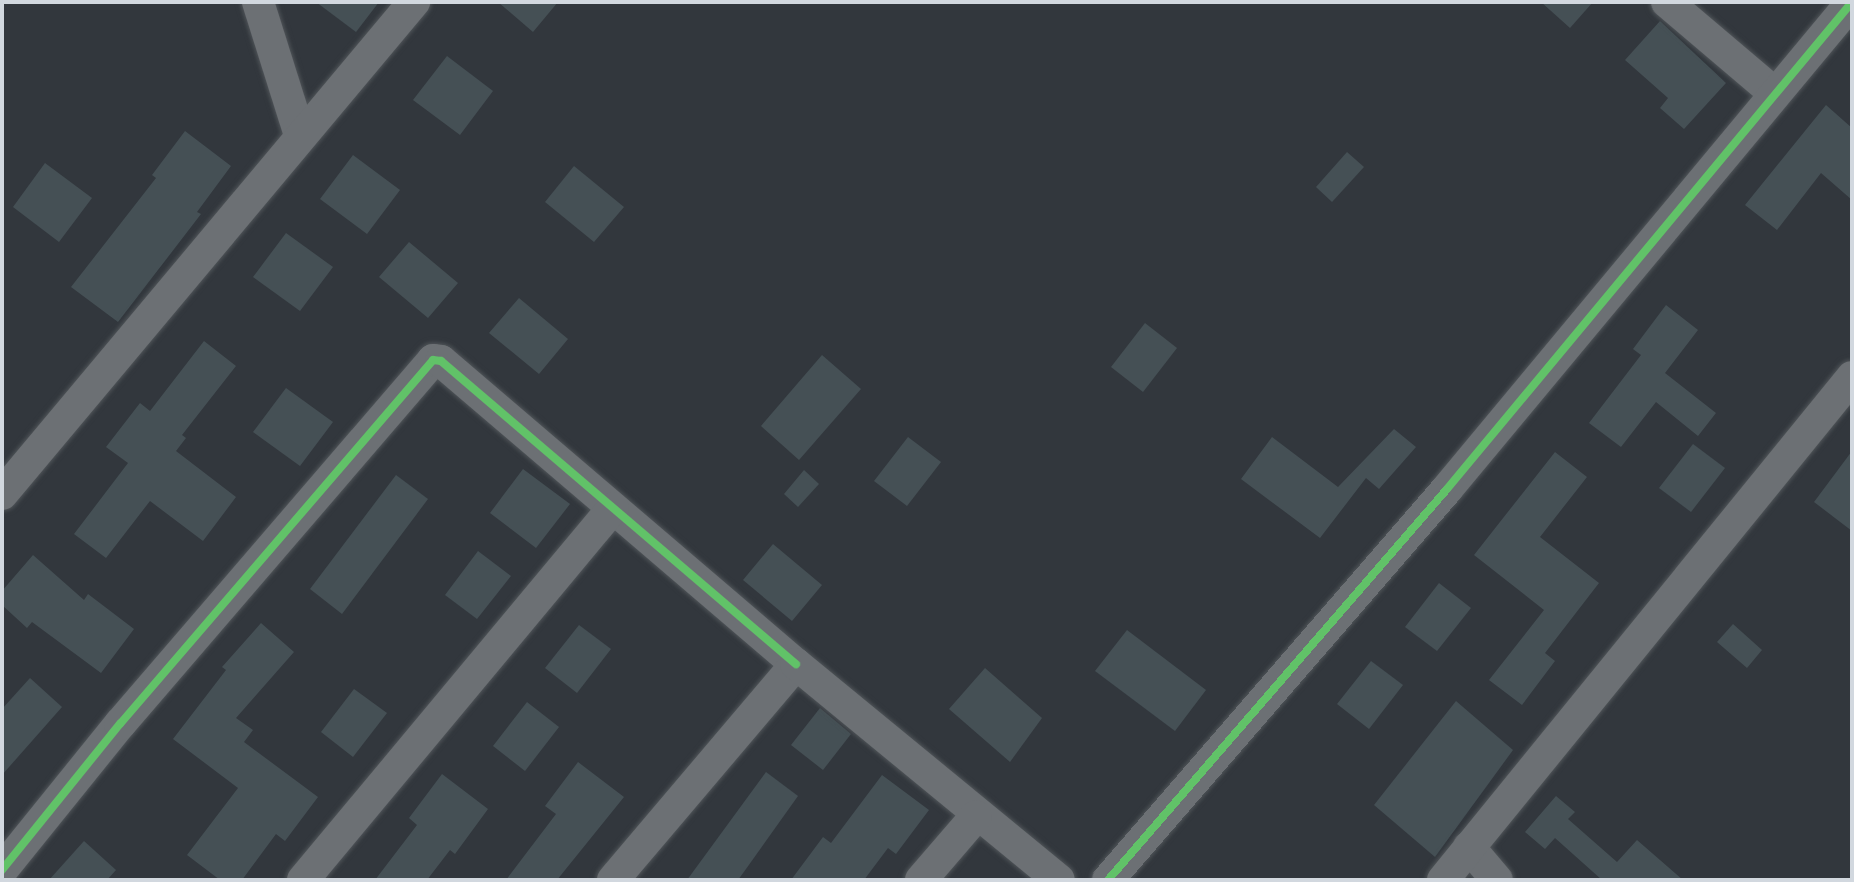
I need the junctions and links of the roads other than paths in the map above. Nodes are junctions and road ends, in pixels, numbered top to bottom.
1 (258, 2) edge
2 (414, 2) edge
3 (1667, 2) edge
4 (1852, 2) edge
5 (1773, 92) junction
6 (300, 135) junction
7 (1852, 377) edge
8 (2, 494) edge
9 (613, 508) junction
10 (796, 664) junction
11 (976, 816) junction
12 (1469, 847) junction
13 (2, 870) edge
14 (303, 880) edge
15 (613, 880) edge
16 (921, 880) edge
17 (1059, 880) edge
18 (1108, 880) edge
19 (1443, 880) edge
20 (1497, 880) edge

1 - 6 street
2 - 6 street
3 - 5 street
4 - 5 street
5 - 18 street
6 - 8 street
7 - 12 street
9 - 10 street
9 - 13 street
9 - 14 street
10 - 11 street
10 - 15 street
11 - 16 street
11 - 17 street
12 - 19 street
12 - 20 street

